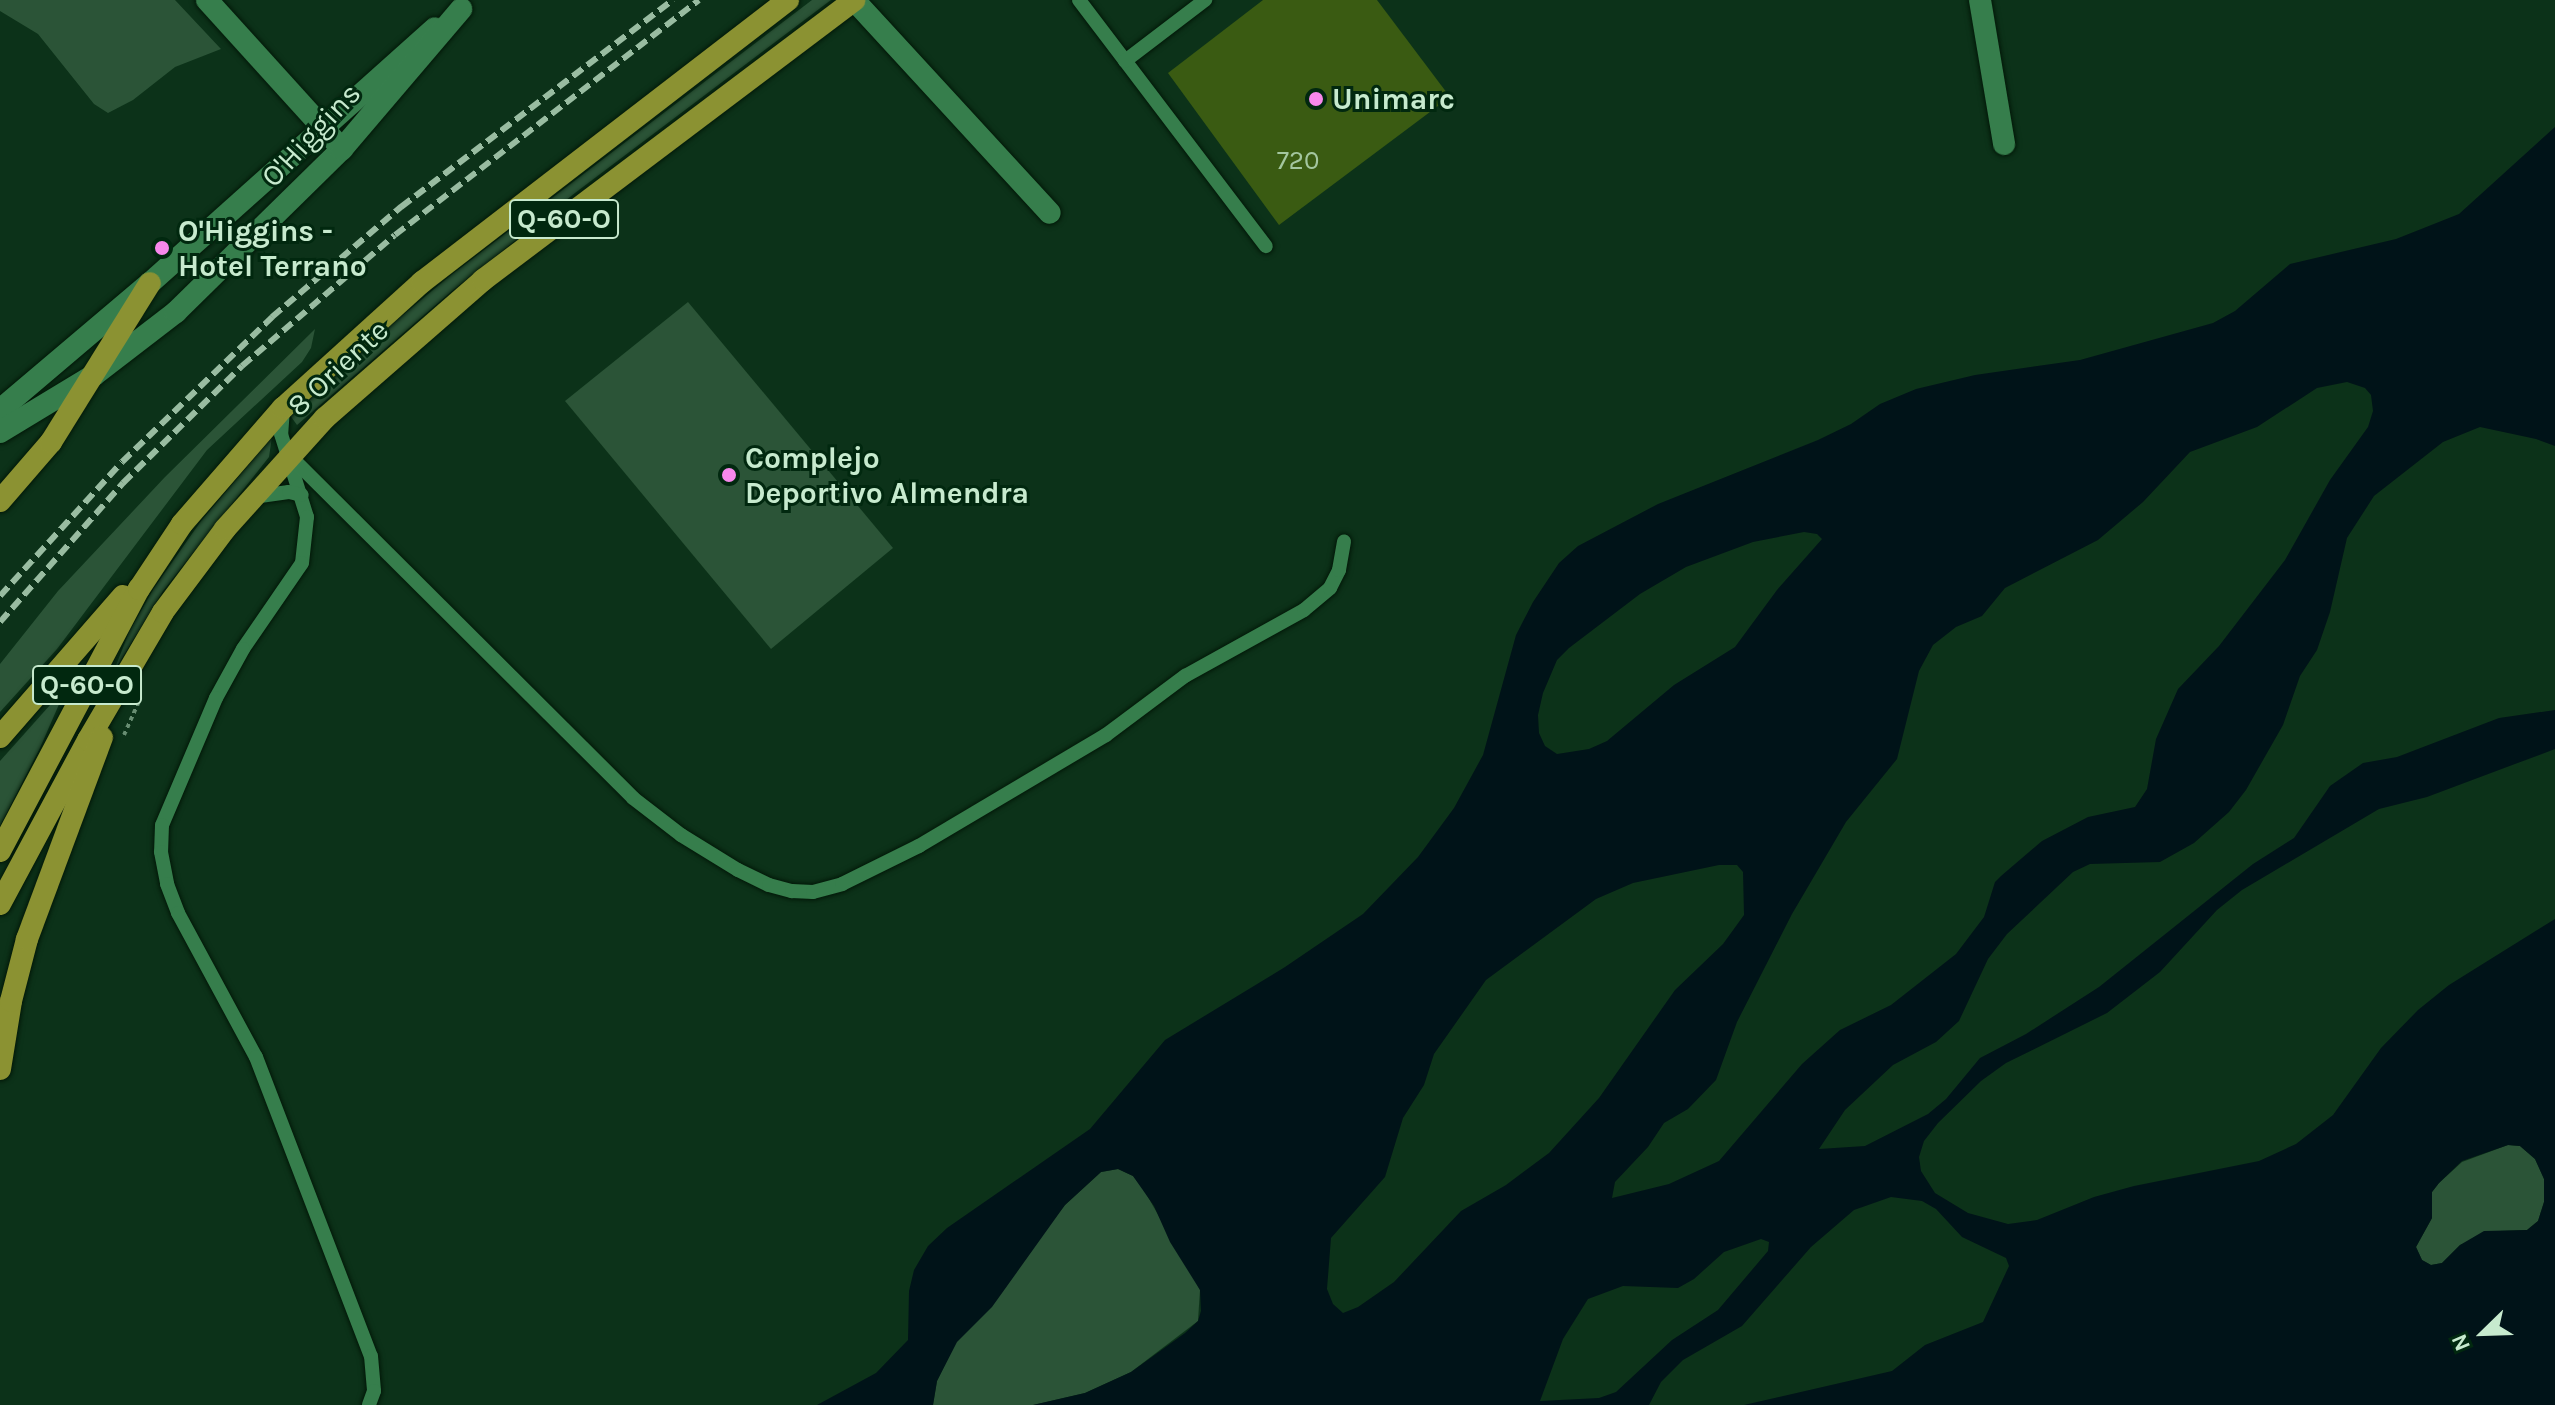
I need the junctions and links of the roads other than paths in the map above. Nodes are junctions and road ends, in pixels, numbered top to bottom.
1 (207, 0) edge
2 (788, 0) edge
3 (854, 0) edge
4 (1079, 0) edge
5 (1205, 0) edge
6 (1980, 0) edge
7 (466, 4) edge
8 (1125, 61) junction
9 (322, 128) junction
10 (2004, 144) dead end
11 (342, 149) junction
12 (1050, 213) dead end
13 (1266, 246) dead end
14 (150, 283) junction
15 (94, 375) junction
16 (283, 408) junction
17 (0, 410) edge
18 (0, 432) edge
19 (290, 456) junction
20 (302, 495) junction
21 (252, 497) junction
22 (0, 501) edge
23 (182, 524) junction
24 (1344, 541) dead end
25 (127, 673) junction
26 (0, 737) edge
27 (0, 851) edge
28 (0, 904) edge
29 (0, 1069) edge
30 (369, 1405) edge

1 - 9 main road
2 - 16 main road, 8 Oriente / Q-60-O
3 - 12 main road
3 - 19 main road, 8 Oriente / Q-60-O
4 - 8 lane
5 - 8 lane
6 - 10 main road
7 - 9 main road, O'Higgins
7 - 11 main road, O'Higgins
8 - 13 lane
9 - 11 main road
9 - 14 main road, O'Higgins
11 - 15 main road, O'Higgins
14 - 15 main road
14 - 17 main road, O'Higgins
15 - 18 main road, O'Higgins
15 - 22 main road
16 - 19 lane
16 - 23 main road, 8 Oriente / Q-60-O
19 - 20 lane
19 - 21 main road, 8 Oriente / Q-60-O
19 - 24 lane
20 - 21 lane
20 - 30 lane
21 - 25 main road, 8 Oriente / Q-60-O
23 - 26 main road
23 - 27 main road, 8 Oriente / Q-60-O
25 - 28 main road, 8 Oriente / Q-60-O
25 - 29 main road

